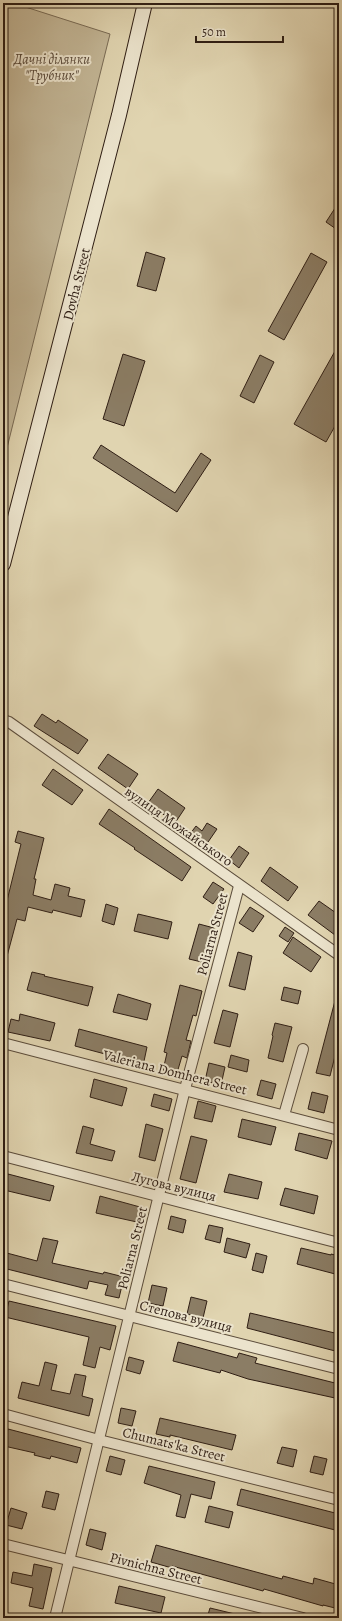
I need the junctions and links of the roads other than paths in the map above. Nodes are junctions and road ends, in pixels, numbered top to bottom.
1 (145, 3) edge
2 (3, 564) edge
3 (3, 720) edge
4 (239, 886) junction
5 (339, 955) edge
6 (3, 1043) edge
7 (303, 1049) dead end
8 (185, 1089) junction
9 (284, 1115) junction
10 (339, 1130) edge
11 (3, 1156) edge
12 (159, 1197) junction
13 (339, 1243) edge
14 (3, 1284) edge
15 (130, 1316) junction
16 (339, 1370) edge
17 (3, 1414) edge
18 (99, 1440) junction
19 (339, 1500) edge
20 (3, 1544) edge
21 (69, 1561) junction
22 (55, 1618) edge
23 (303, 1618) edge

1 - 2 street, Dovha Street
3 - 4 street, вулиця Можайського
4 - 5 street, вулиця Можайського
4 - 8 street, Poliarna Street
6 - 8 street, Valeriana Domhera Street
7 - 9 street
8 - 9 street, Valeriana Domhera Street
8 - 12 street, Poliarna Street
9 - 10 street, Valeriana Domhera Street
11 - 12 street, Лугова вулиця
12 - 13 street, Лугова вулиця
12 - 15 street, Poliarna Street
14 - 15 street, Степова вулиця
15 - 16 street, Степова вулиця
15 - 18 street, Poliarna Street
17 - 18 street, Chumats'ka Street
18 - 19 street, Chumats'ka Street
18 - 21 street, Poliarna Street
20 - 21 street, Pivnichna Street
21 - 22 street, Poliarna Street
21 - 23 street, Pivnichna Street

